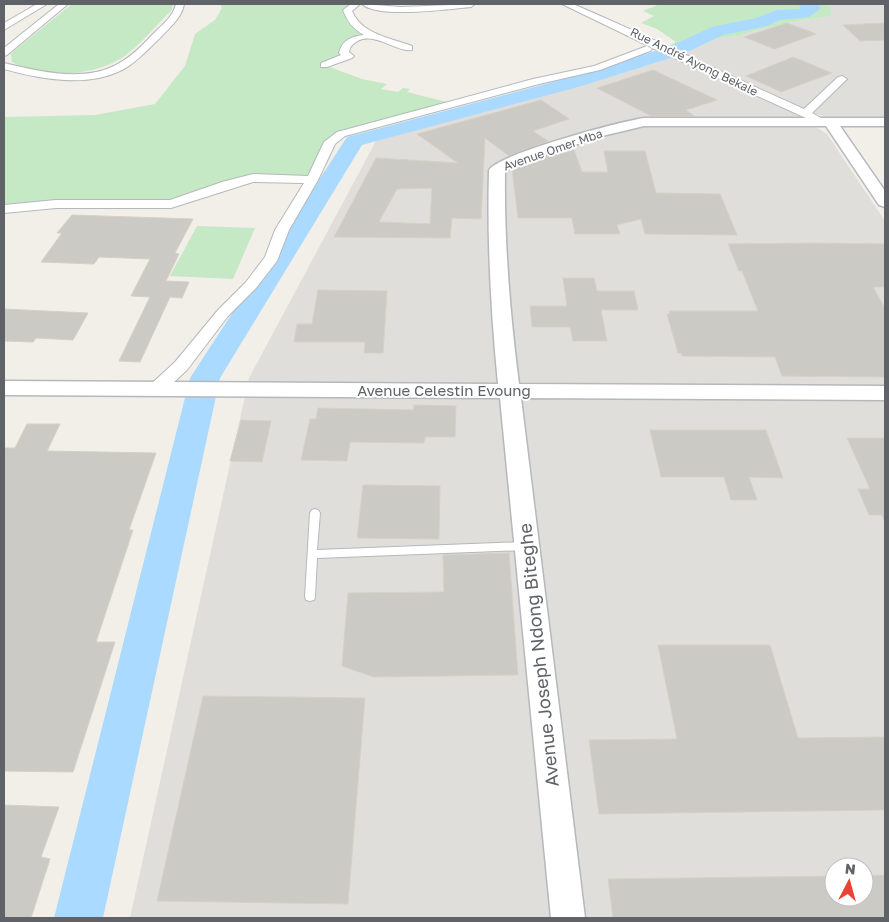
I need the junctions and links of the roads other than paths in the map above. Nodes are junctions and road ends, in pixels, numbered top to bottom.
1 (43, 4) edge
2 (64, 4) edge
3 (180, 4) edge
4 (356, 4) edge
5 (366, 4) edge
6 (470, 4) edge
7 (566, 4) edge
8 (4, 27) edge
9 (379, 37) junction
10 (409, 48) dead end
11 (647, 49) dead end
12 (4, 53) edge
13 (324, 65) dead end
14 (4, 66) edge
15 (842, 79) dead end
16 (806, 114) junction
17 (826, 122) junction
18 (885, 122) edge
19 (312, 180) junction
20 (885, 202) edge
21 (4, 209) edge
22 (4, 388) edge
23 (155, 390) junction
24 (510, 391) junction
25 (885, 393) edge
26 (316, 513) dead end
27 (528, 545) junction
28 (312, 554) junction
29 (310, 597) dead end
30 (568, 918) edge

1 - 8 street
2 - 12 street
3 - 14 street
4 - 9 street
5 - 6 street
7 - 16 street, Rue André Ayong Bekale
9 - 10 street
9 - 13 street
11 - 19 street
15 - 16 street
16 - 17 street, Rue André Ayong Bekale
17 - 18 street
17 - 20 street
17 - 24 street, Avenue Omer Mba
19 - 21 street
19 - 23 street
22 - 23 street, Avenue Celestin Evoung
23 - 24 street, Avenue Celestin Evoung
24 - 25 street, Avenue Celestin Evoung
24 - 27 street, Avenue Joseph Ndong Biteghe
26 - 28 lane
27 - 28 lane
27 - 30 street, Avenue Joseph Ndong Biteghe
28 - 29 lane

